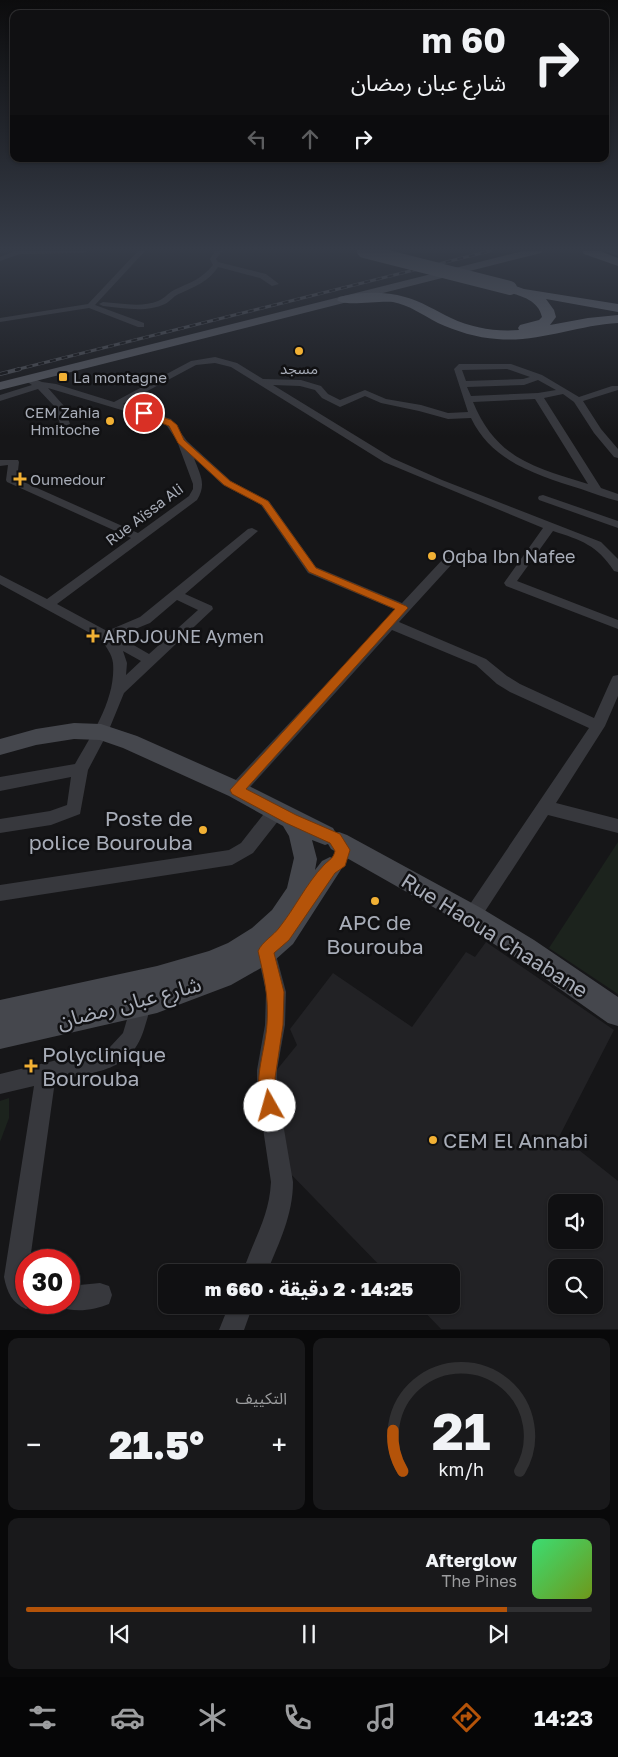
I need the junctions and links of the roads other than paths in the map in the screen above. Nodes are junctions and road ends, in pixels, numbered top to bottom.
1 (45, 313) edge
2 (109, 313) edge
3 (292, 313) edge
4 (432, 313) edge
5 (440, 313) edge
6 (548, 313) edge
7 (618, 319) edge
8 (0, 320) edge
9 (141, 325) dead end
10 (539, 378) junction
11 (27, 379) junction
12 (261, 382) junction
13 (462, 384) junction
14 (40, 385) junction
15 (0, 386) edge
16 (615, 388) dead end
17 (565, 391) junction
18 (538, 396) junction
19 (0, 398) edge
20 (469, 399) junction
21 (578, 400) junction
22 (115, 405) junction
23 (476, 415) junction
24 (65, 424) dead end
25 (608, 428) dead end
26 (597, 431) junction
27 (181, 441) junction
28 (618, 455) edge
29 (535, 457) dead end
30 (0, 464) edge
31 (545, 473) junction
32 (596, 489) junction
33 (543, 498) dead end
34 (618, 498) edge
35 (618, 525) edge
36 (550, 527) junction
37 (252, 531) dead end
38 (139, 538) junction
39 (448, 561) dead end
40 (618, 568) edge
41 (0, 579) edge
42 (176, 594) junction
43 (48, 605) junction
44 (402, 608) junction
45 (389, 623) junction
46 (618, 625) edge
47 (106, 636) junction
48 (151, 661) junction
49 (618, 680) edge
50 (118, 690) junction
51 (598, 726) junction
52 (101, 732) junction
53 (0, 747) edge
54 (80, 769) junction
55 (0, 784) edge
56 (237, 790) junction
57 (544, 807) junction
58 (284, 815) junction
59 (0, 826) edge
60 (618, 826) edge
61 (334, 852) junction
62 (304, 856) junction
63 (370, 859) joint
64 (0, 893) edge
65 (472, 916) junction
66 (266, 951) junction
67 (141, 1003) junction
68 (0, 1013) edge
69 (618, 1013) edge
70 (0, 1035) edge
71 (46, 1073) junction
72 (0, 1084) edge
73 (20, 1249) edge
74 (258, 1264) edge
75 (100, 1295) dead end
76 (80, 1297) edge
77 (237, 1314) edge
78 (230, 1330) edge

1 - 8 street
2 - 9 street
3 - 11 main road
4 - 7 highway
5 - 6 highway
10 - 13 street
10 - 13 street
10 - 17 street
11 - 14 street, Rue Aïssa Ali
11 - 15 main road
12 - 22 street
12 - 23 street
12 - 36 street
13 - 20 street
14 - 19 street
14 - 22 street, Rue Aïssa Ali
14 - 24 street
16 - 21 street
17 - 18 street
17 - 21 street
18 - 20 street
18 - 32 street
20 - 23 street
21 - 26 street
22 - 27 street, Rue Aïssa Ali
23 - 31 street
25 - 26 street
26 - 28 street
27 - 38 street, Rue Aïssa Ali
27 - 44 street
29 - 31 street
30 - 38 street
31 - 32 street
32 - 34 street
33 - 35 street
36 - 40 street
36 - 46 street
37 - 42 street
38 - 43 street, Rue Aïssa Ali
39 - 44 street
41 - 43 street
42 - 47 street
42 - 48 street
43 - 47 street
44 - 45 street
45 - 51 street
45 - 56 street
47 - 48 street
47 - 50 street
48 - 50 street
49 - 51 street
50 - 52 street
51 - 57 street
52 - 53 street
52 - 54 street
52 - 56 street
54 - 55 street
54 - 59 street
56 - 58 street
57 - 60 street
57 - 65 street
58 - 61 street
58 - 62 street
58 - 64 street
61 - 62 street
61 - 62 street
61 - 63 street, Rue Haoua Chaabane
61 - 66 street, شارع عبان رمضان
62 - 68 street, شارع عبان رمضان
63 - 65 street, Rue Haoua Chaabane
65 - 69 street, Rue Haoua Chaabane
66 - 67 street, شارع عبان رمضان
66 - 74 street
67 - 70 street, شارع عبان رمضان
67 - 71 street
71 - 72 street
71 - 73 street
75 - 76 street
77 - 78 street

